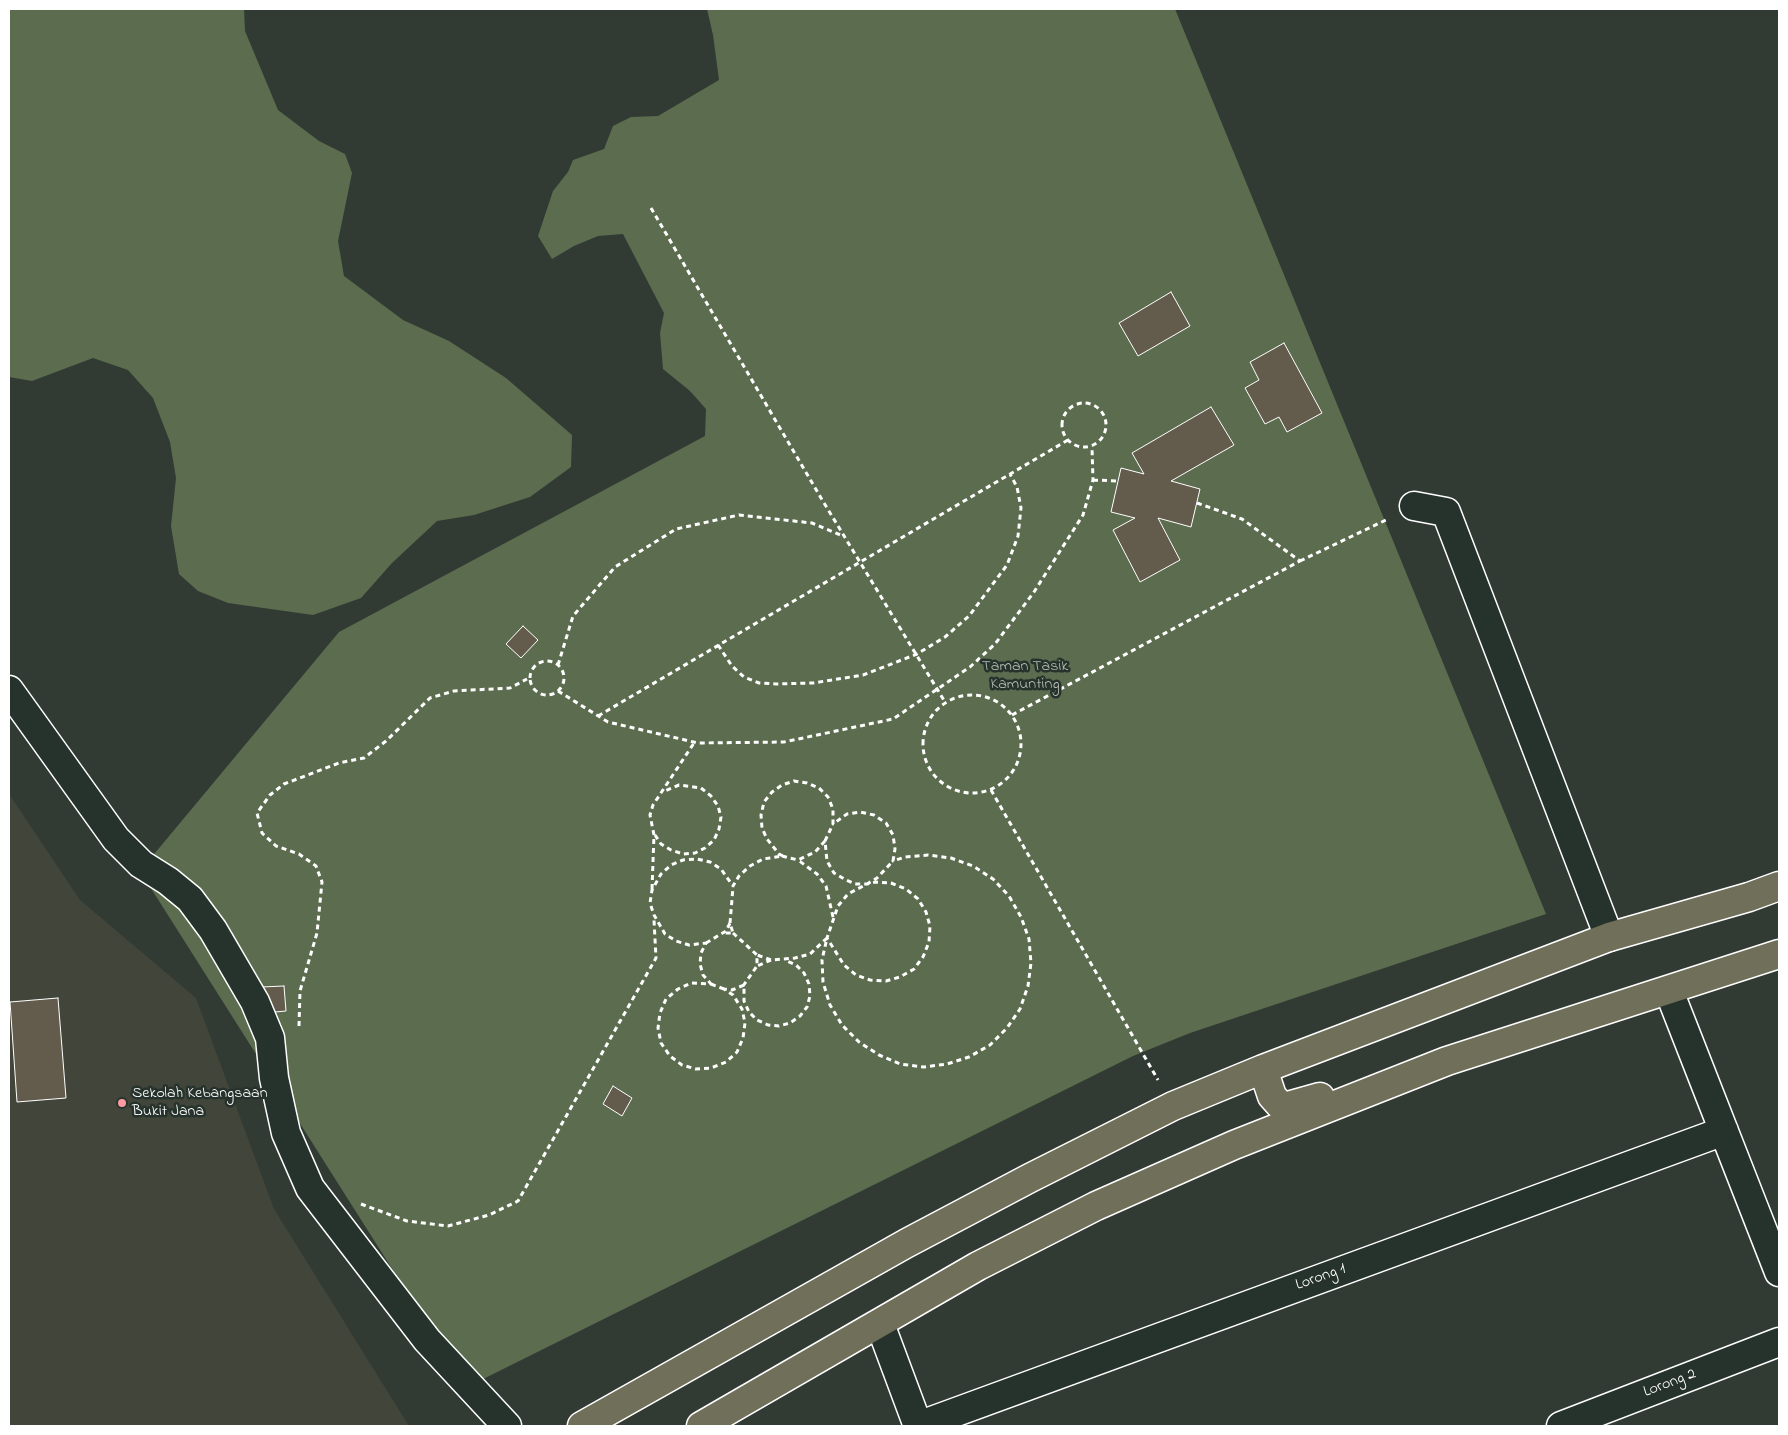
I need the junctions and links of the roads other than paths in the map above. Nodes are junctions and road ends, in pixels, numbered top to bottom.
1 (1414, 506) road end
2 (9, 690) edge
3 (1779, 886) edge
4 (1609, 937) junction
5 (1779, 954) edge
6 (1668, 991) junction
7 (1447, 1062) junction
8 (1263, 1068) junction
9 (1724, 1131) junction
10 (1779, 1272) edge
11 (880, 1324) junction
12 (1779, 1342) edge
13 (507, 1426) edge
14 (582, 1426) edge
15 (701, 1426) edge
16 (918, 1426) edge
17 (1561, 1426) edge

1 - 4 street
2 - 13 street
3 - 4 main road
4 - 8 main road
5 - 6 main road
6 - 7 main road
6 - 9 street
7 - 8 main road
7 - 11 main road
8 - 14 main road
9 - 10 street
9 - 16 street, Lorong 1
11 - 15 main road
11 - 16 street
12 - 17 street, Lorong 2

